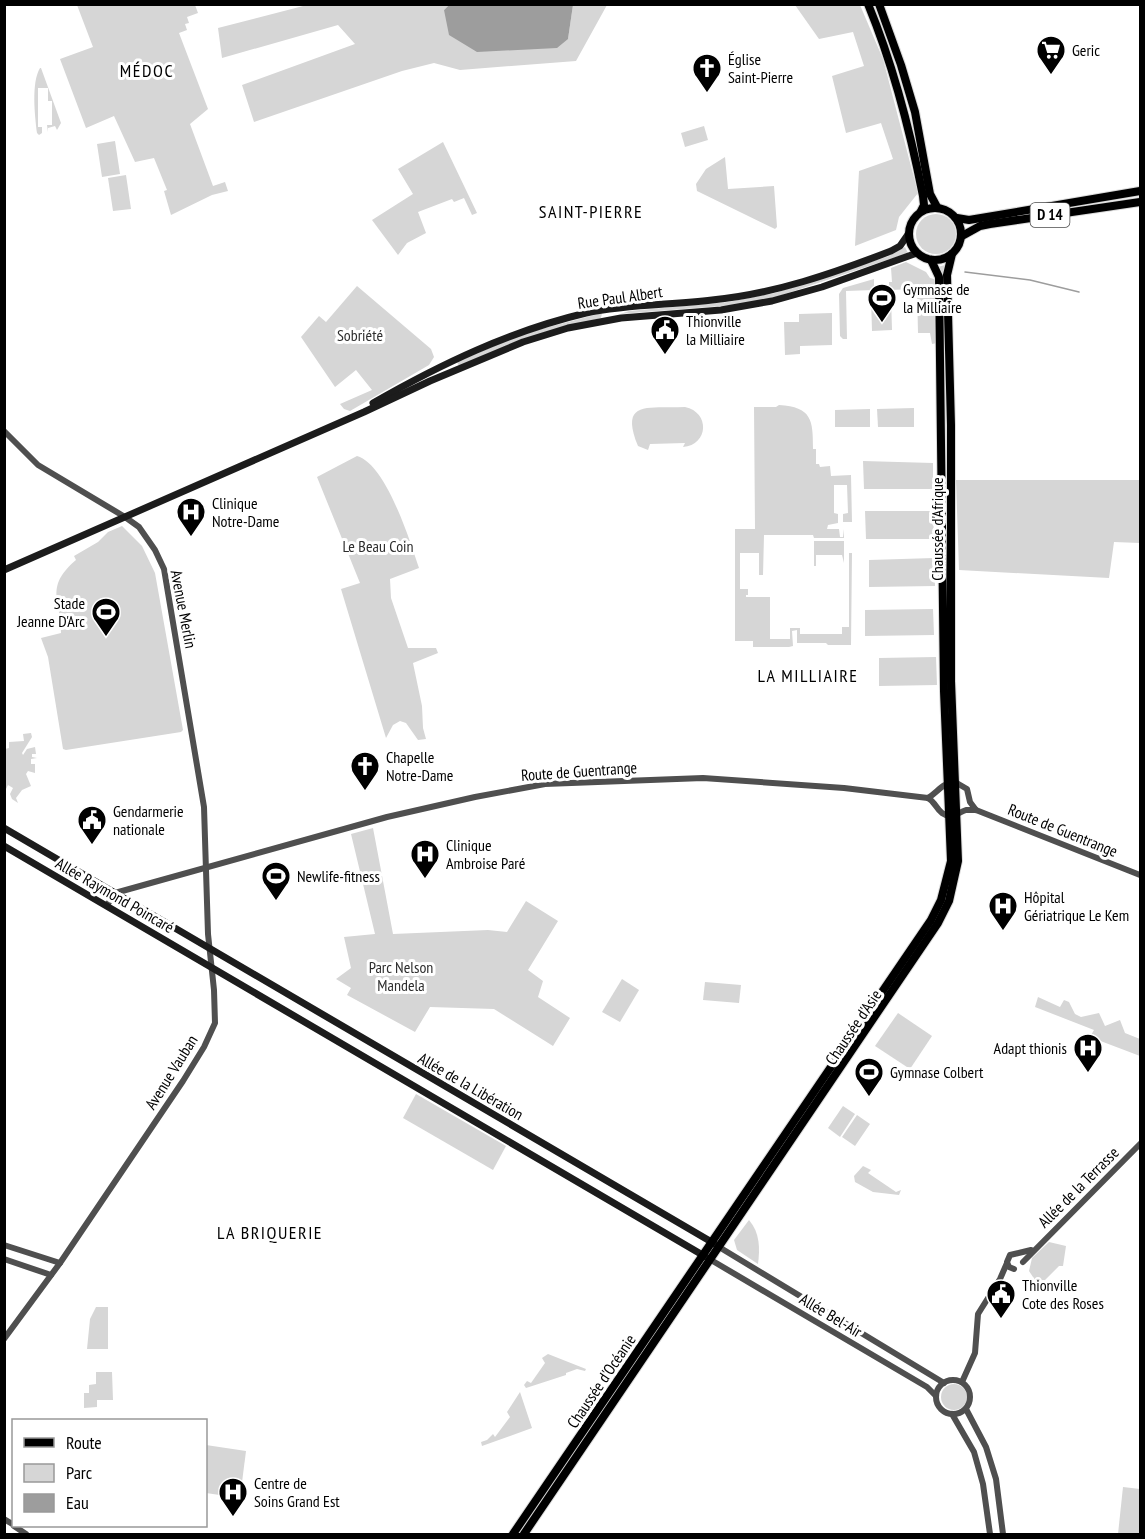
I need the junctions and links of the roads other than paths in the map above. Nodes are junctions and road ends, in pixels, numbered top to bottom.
1 (868, 4) edge
2 (879, 4) edge
3 (1140, 191) edge
4 (1140, 202) edge
5 (937, 207) junction
6 (921, 211) junction
7 (957, 218) junction
8 (909, 233) junction
9 (962, 236) junction
10 (918, 253) junction
11 (952, 255) junction
12 (931, 260) junction
13 (343, 420) junction
14 (4, 432) edge
15 (125, 517) junction
16 (4, 570) edge
17 (952, 782) junction
18 (936, 793) junction
19 (928, 798) junction
20 (970, 802) junction
21 (935, 803) junction
22 (952, 803) joint
23 (967, 810) junction
24 (976, 810) junction
25 (953, 816) junction
26 (4, 828) edge
27 (4, 846) edge
28 (205, 868) junction
29 (1140, 875) edge
30 (114, 893) junction
31 (107, 905) junction
32 (209, 948) junction
33 (212, 967) junction
34 (1140, 1144) edge
35 (711, 1242) junction
36 (4, 1245) edge
37 (720, 1247) junction
38 (1035, 1248) junction
39 (1017, 1253) junction
40 (702, 1255) junction
41 (4, 1259) edge
42 (711, 1260) junction
43 (1023, 1262) junction
44 (60, 1263) junction
45 (1007, 1263) junction
46 (1014, 1269) junction
47 (51, 1275) junction
48 (1000, 1279) junction
49 (4, 1339) edge
50 (962, 1382) junction
51 (944, 1383) junction
52 (936, 1396) junction
53 (966, 1409) junction
54 (952, 1414) junction
55 (513, 1534) edge
56 (524, 1534) edge
57 (990, 1534) edge
58 (1003, 1534) edge

1 - 6 main road
2 - 5 main road
3 - 7 main road, D 14
4 - 9 main road, D 14
5 - 6 main road
5 - 7 main road
6 - 8 main road
7 - 9 main road
8 - 10 main road
8 - 13 main road, Rue Paul Albert
9 - 11 main road
10 - 12 main road
10 - 13 main road, Rue Paul Albert
11 - 12 main road
11 - 17 main road, Chaussée d'Afrique
12 - 17 main road, Chaussée d'Afrique
13 - 15 main road, Rue Paul Albert
14 - 15 street, Avenue Merlin
15 - 16 main road, Rue Paul Albert
15 - 28 street, Avenue Merlin
17 - 18 street
17 - 20 street
17 - 22 main road, Chaussée d'Afrique
18 - 19 street
18 - 21 street
19 - 21 street
19 - 28 street, Route de Guentrange
20 - 23 street
20 - 24 street
21 - 25 street
22 - 25 main road, Chaussée d'Asie
23 - 24 street
23 - 25 street
24 - 29 street, Route de Guentrange
25 - 35 main road, Chaussée d'Asie
25 - 37 main road, Chaussée d'Asie
26 - 30 main road, Allée Raymond Poincaré
27 - 31 main road, Allée Raymond Poincaré
28 - 30 street, Route de Guentrange
28 - 32 street, Avenue Vauban
30 - 31 street
30 - 32 main road, Allée Raymond Poincaré
31 - 33 main road, Allée Raymond Poincaré
32 - 33 street, Avenue Vauban
32 - 35 main road, Allée de la Libération
33 - 40 main road, Allée de la Libération
33 - 44 street, Avenue Vauban
34 - 38 street, Allée de la Terrasse
35 - 37 main road, Allée de la Libération
35 - 40 main road, Chaussée d'Océanie
36 - 44 street
37 - 42 main road, Chaussée d'Océanie
37 - 51 street, Allée Bel-Air
38 - 39 street, Allée de la Terrasse
38 - 43 street, Allée de la Terrasse
39 - 43 street
39 - 45 street
40 - 42 main road, Allée de la Libération
40 - 55 main road, Chaussée d'Océanie
41 - 47 street
42 - 52 street, Allée Bel-Air
42 - 56 main road, Chaussée d'Océanie
43 - 46 street
44 - 47 street, Avenue Vauban
45 - 46 street
45 - 48 street
46 - 48 street
47 - 49 street, Avenue Vauban
48 - 50 street
50 - 51 street
50 - 53 street
51 - 52 street
52 - 54 street
53 - 54 street
53 - 58 street
54 - 57 street

